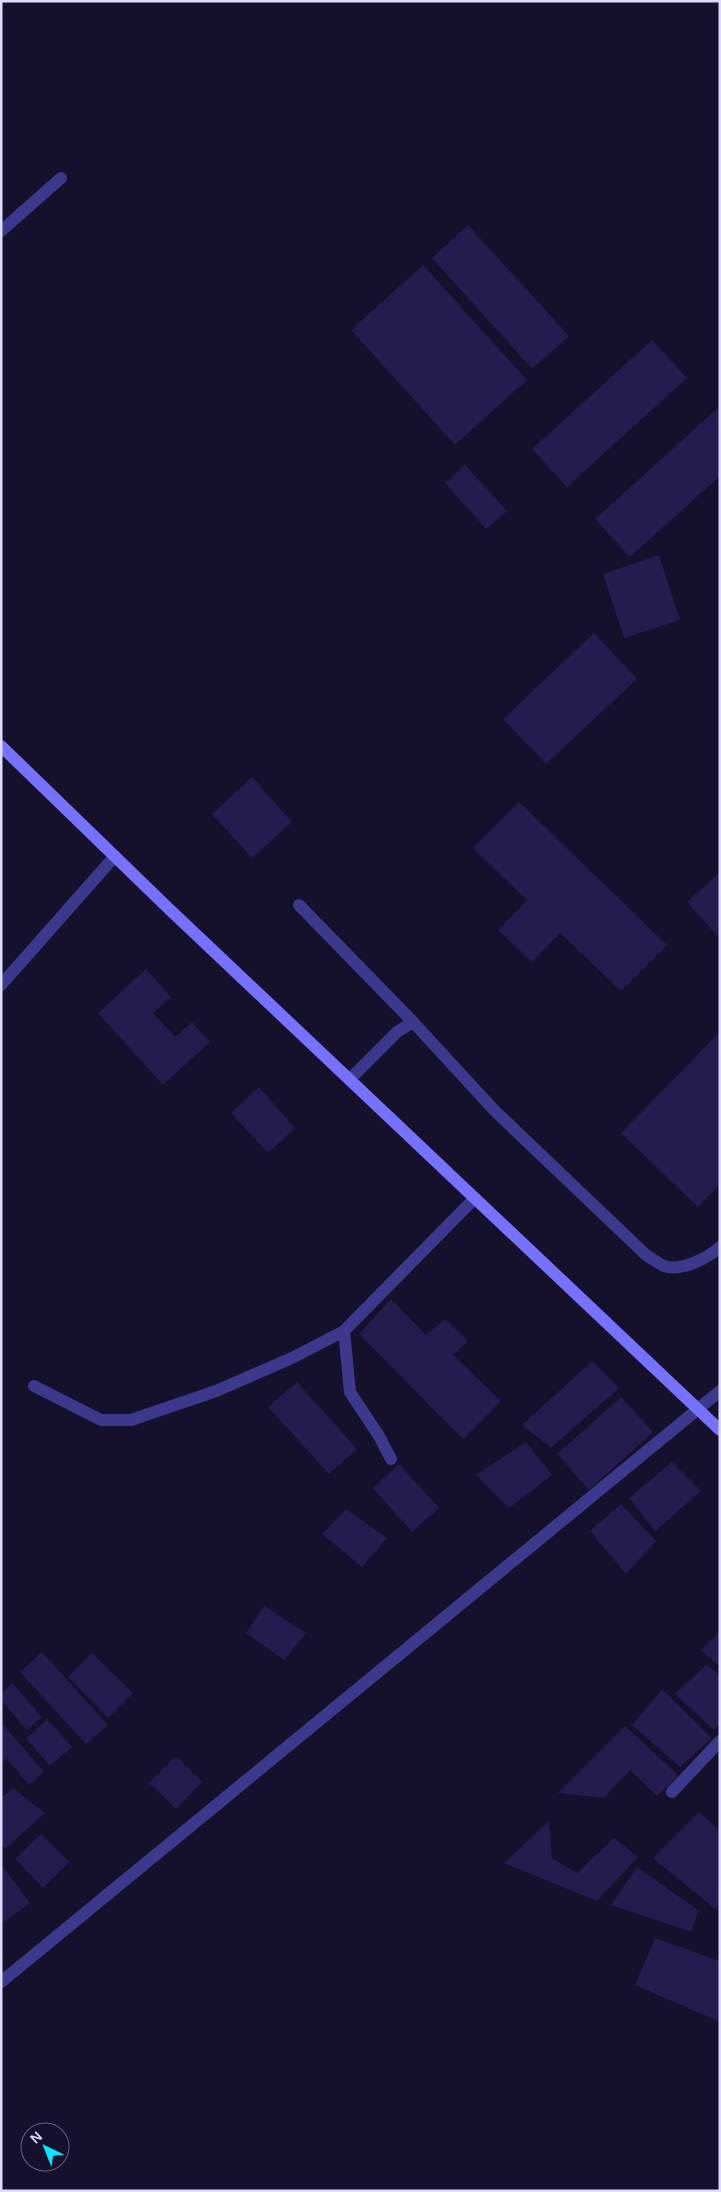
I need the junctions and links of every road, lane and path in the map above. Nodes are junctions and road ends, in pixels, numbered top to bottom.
1 (61, 178) dead end
2 (1, 230) edge
3 (1, 746) edge
4 (115, 856) junction
5 (299, 905) dead end
6 (1, 985) edge
7 (413, 1022) junction
8 (350, 1079) junction
9 (475, 1198) junction
10 (720, 1246) edge
11 (344, 1331) junction
12 (34, 1386) dead end
13 (720, 1391) edge
14 (699, 1409) junction
15 (720, 1430) edge
16 (391, 1458) dead end
17 (720, 1741) edge
18 (672, 1792) dead end
19 (1, 1982) edge

1 - 2 street
3 - 4 main road
4 - 6 street
4 - 8 main road
5 - 7 street
7 - 8 street
7 - 10 street
8 - 9 main road
9 - 11 street
9 - 14 main road
11 - 12 street
11 - 16 street
13 - 14 street
14 - 15 main road
14 - 19 street
17 - 18 street

